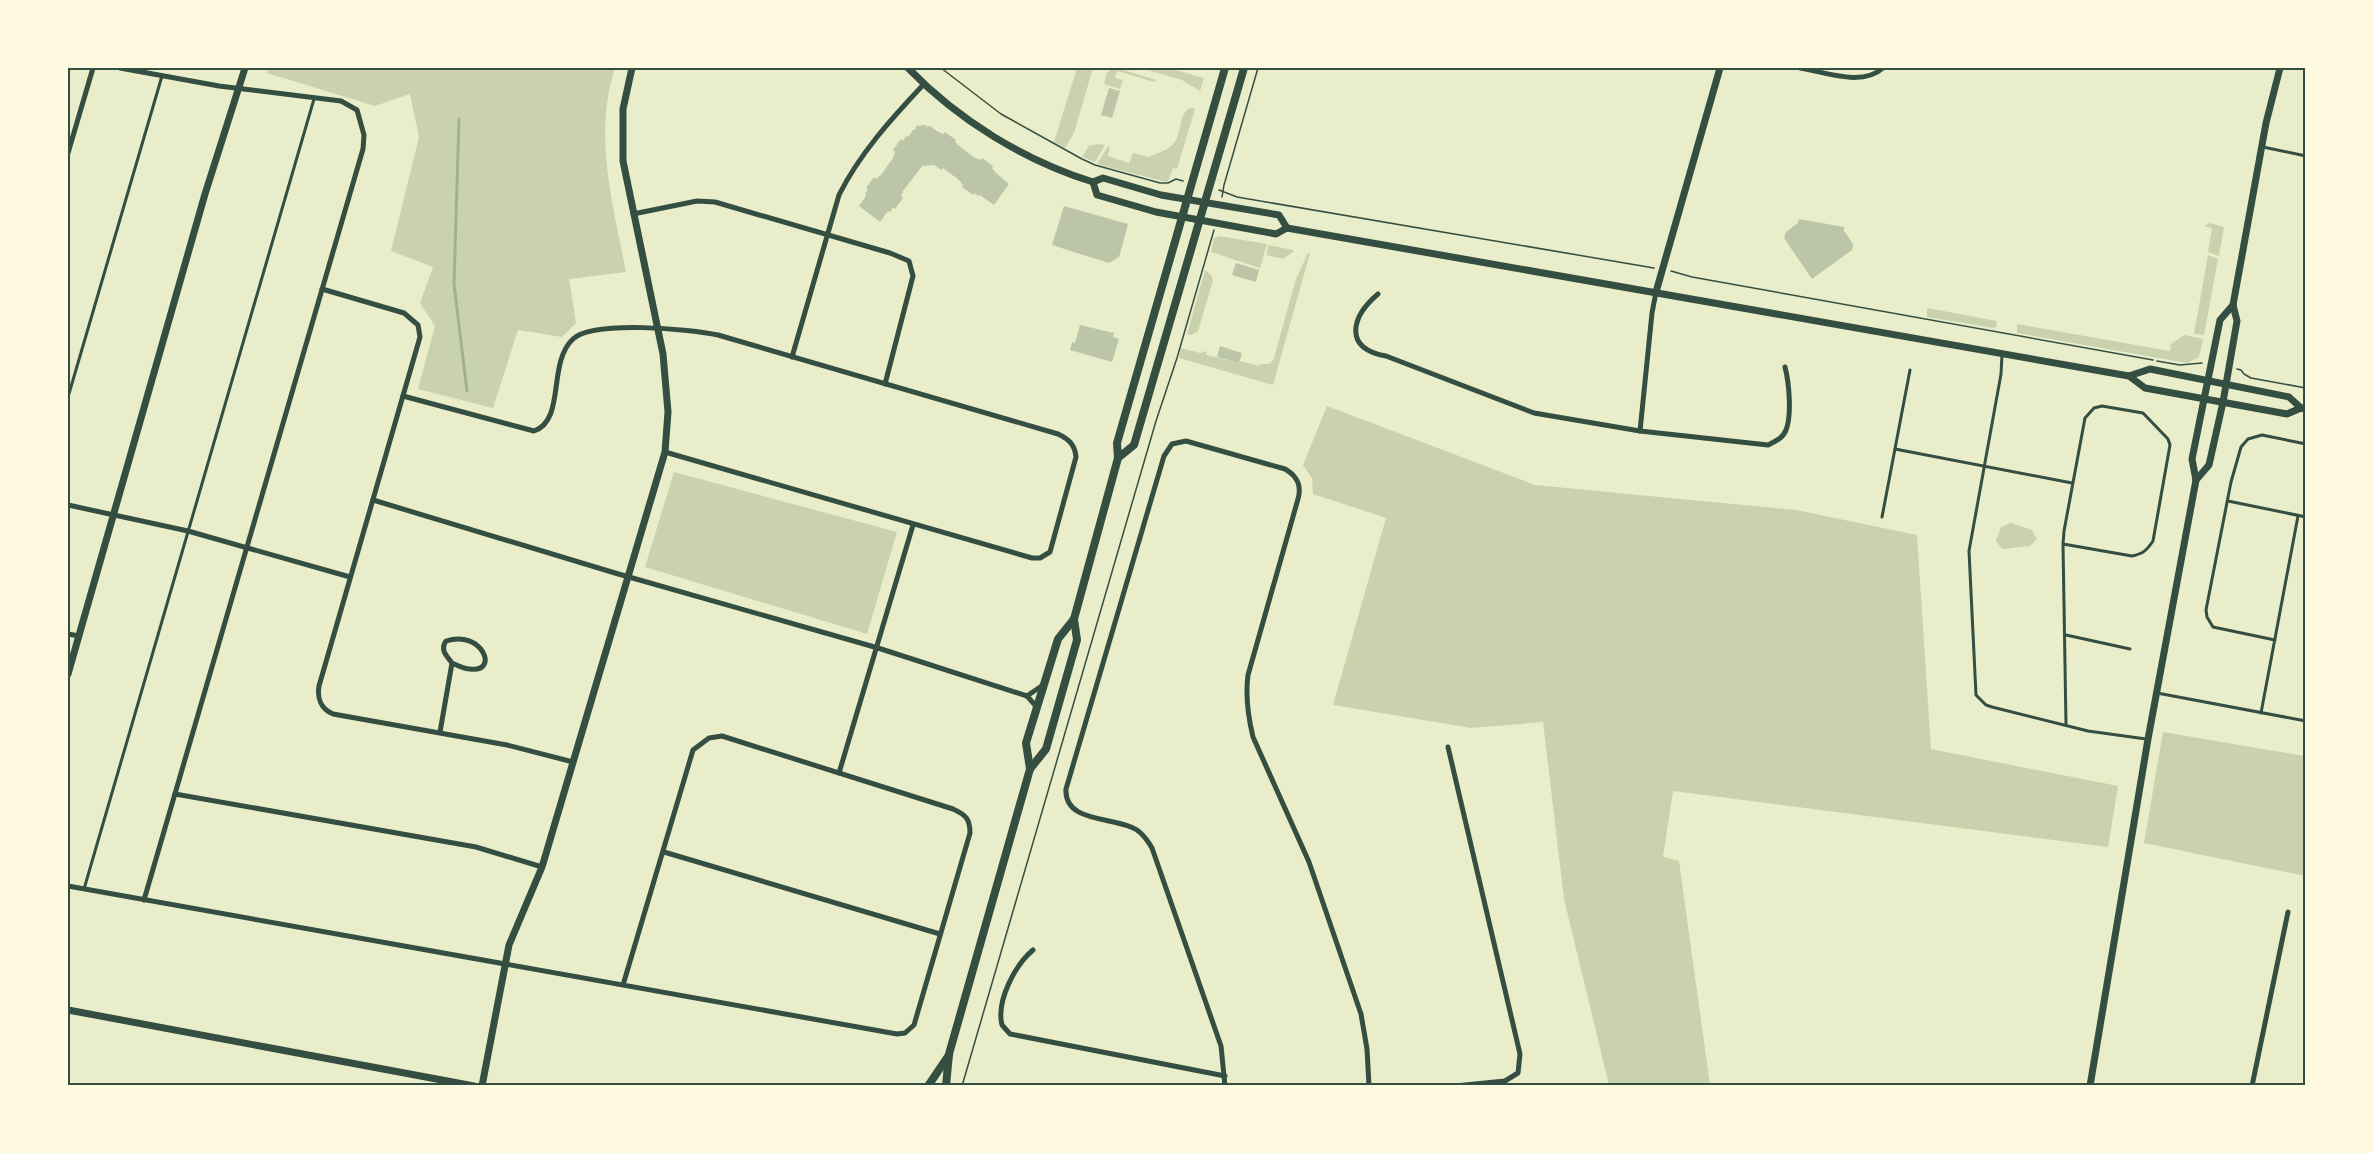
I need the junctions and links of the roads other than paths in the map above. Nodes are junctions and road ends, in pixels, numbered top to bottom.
1 (93, 68) edge
2 (120, 68) edge
3 (245, 68) edge
4 (632, 68) edge
5 (908, 68) edge
6 (1225, 68) edge
7 (1244, 68) edge
8 (1720, 68) edge
9 (1800, 68) edge
10 (1883, 68) edge
11 (2280, 68) edge
12 (162, 75) junction
13 (924, 84) junction
14 (240, 88) junction
15 (314, 97) junction
16 (2261, 147) junction
17 (68, 153) edge
18 (2306, 156) edge
19 (1093, 182) junction
20 (1187, 200) junction
21 (1205, 203) junction
22 (633, 214) junction
23 (1182, 217) junction
24 (1200, 220) junction
25 (1287, 228) junction
26 (827, 234) junction
27 (322, 289) junction
28 (1656, 292) junction
29 (1378, 294) dead end
30 (2233, 305) junction
31 (658, 328) junction
32 (2002, 354) junction
33 (792, 357) junction
34 (1785, 367) dead end
35 (1910, 370) dead end
36 (2129, 376) junction
37 (2208, 381) junction
38 (885, 384) junction
39 (2226, 385) junction
40 (403, 396) junction
41 (68, 397) edge
42 (2205, 398) junction
43 (2223, 402) junction
44 (2303, 409) edge
45 (1640, 431) junction
46 (2306, 444) edge
47 (1895, 448) junction
48 (664, 452) junction
49 (1119, 458) junction
50 (1984, 466) junction
51 (2196, 480) junction
52 (2072, 483) junction
53 (373, 500) junction
54 (2228, 501) junction
55 (68, 505) edge
56 (113, 514) junction
57 (2298, 516) junction
58 (1882, 517) dead end
59 (2306, 517) edge
60 (913, 525) junction
61 (188, 531) junction
62 (2063, 544) junction
63 (247, 547) junction
64 (628, 576) junction
65 (350, 577) junction
66 (1074, 620) junction
67 (68, 634) edge
68 (79, 636) junction
69 (2066, 636) junction
70 (2275, 640) junction
71 (878, 648) junction
72 (2130, 649) dead end
73 (452, 663) junction
74 (68, 674) edge
75 (1044, 683) junction
76 (2157, 693) junction
77 (1027, 696) junction
78 (1036, 710) junction
79 (2261, 713) junction
80 (2306, 721) edge
81 (2066, 725) junction
82 (440, 732) junction
83 (2148, 739) junction
84 (1448, 747) dead end
85 (573, 762) junction
86 (1030, 769) junction
87 (839, 773) junction
88 (175, 794) junction
89 (664, 852) junction
90 (542, 867) junction
91 (68, 886) edge
92 (84, 889) junction
93 (144, 900) junction
94 (2288, 912) dead end
95 (940, 934) junction
96 (1033, 950) dead end
97 (504, 963) junction
98 (623, 985) junction
99 (68, 1010) edge
100 (950, 1054) junction
101 (1225, 1076) junction
102 (474, 1086) edge
103 (482, 1086) edge
104 (928, 1086) edge
105 (946, 1086) edge
106 (1225, 1086) edge
107 (1369, 1086) edge
108 (1455, 1086) edge
109 (2090, 1086) edge
110 (2252, 1086) edge

1 - 17 street
2 - 12 street
3 - 14 street
4 - 22 street
5 - 13 street
6 - 20 main road
7 - 21 main road
8 - 28 street
9 - 10 street
11 - 16 street
12 - 14 street
12 - 41 lane
13 - 19 street
13 - 26 street
14 - 15 street
14 - 56 street
15 - 27 street
15 - 61 lane
16 - 18 lane
16 - 30 street
19 - 20 street
19 - 23 street
20 - 21 street
20 - 23 main road
21 - 24 main road
21 - 25 street
22 - 26 street
22 - 31 street
23 - 24 street
23 - 49 main road
24 - 25 street
24 - 49 main road
25 - 28 street
26 - 33 street
26 - 38 street
27 - 40 street
27 - 63 street
28 - 32 street
28 - 45 street
29 - 45 street
30 - 37 street
30 - 39 street
31 - 33 street
31 - 40 street
31 - 48 street
32 - 36 street
32 - 50 lane
33 - 38 street
34 - 45 street
35 - 47 lane
36 - 37 street
36 - 42 street
37 - 39 street
37 - 42 street
38 - 60 street
39 - 43 street
39 - 44 street
40 - 53 street
42 - 43 street
42 - 51 street
43 - 44 street
43 - 51 street
46 - 54 lane
47 - 50 lane
47 - 58 lane
48 - 60 street
48 - 64 street
49 - 66 main road
50 - 52 lane
50 - 81 lane
51 - 76 street
52 - 62 lane
52 - 62 lane
53 - 64 street
53 - 65 street
54 - 57 lane
54 - 70 lane
55 - 56 street
56 - 61 street
56 - 68 street
57 - 59 lane
57 - 70 lane
60 - 71 street
61 - 63 street
61 - 92 lane
62 - 69 lane
63 - 65 street
63 - 88 street
64 - 71 street
64 - 85 street
65 - 82 street
66 - 75 main road
66 - 86 main road
67 - 68 street
68 - 74 street
69 - 72 lane
69 - 81 lane
70 - 79 lane
71 - 77 street
71 - 87 street
73 - 73 street
73 - 82 street
75 - 77 street
75 - 78 main road
76 - 79 lane
76 - 83 street
77 - 78 street
78 - 86 main road
79 - 80 lane
81 - 83 lane
82 - 85 street
83 - 109 street
84 - 108 street
85 - 90 street
86 - 100 main road
87 - 89 street
87 - 95 street
88 - 90 street
88 - 93 street
89 - 95 street
89 - 98 street
90 - 97 street
91 - 92 street
92 - 93 street
93 - 97 street
94 - 110 street
95 - 98 street
96 - 101 street
97 - 98 street
97 - 103 street
99 - 102 street
100 - 104 main road
100 - 105 main road
101 - 106 street
101 - 107 street

